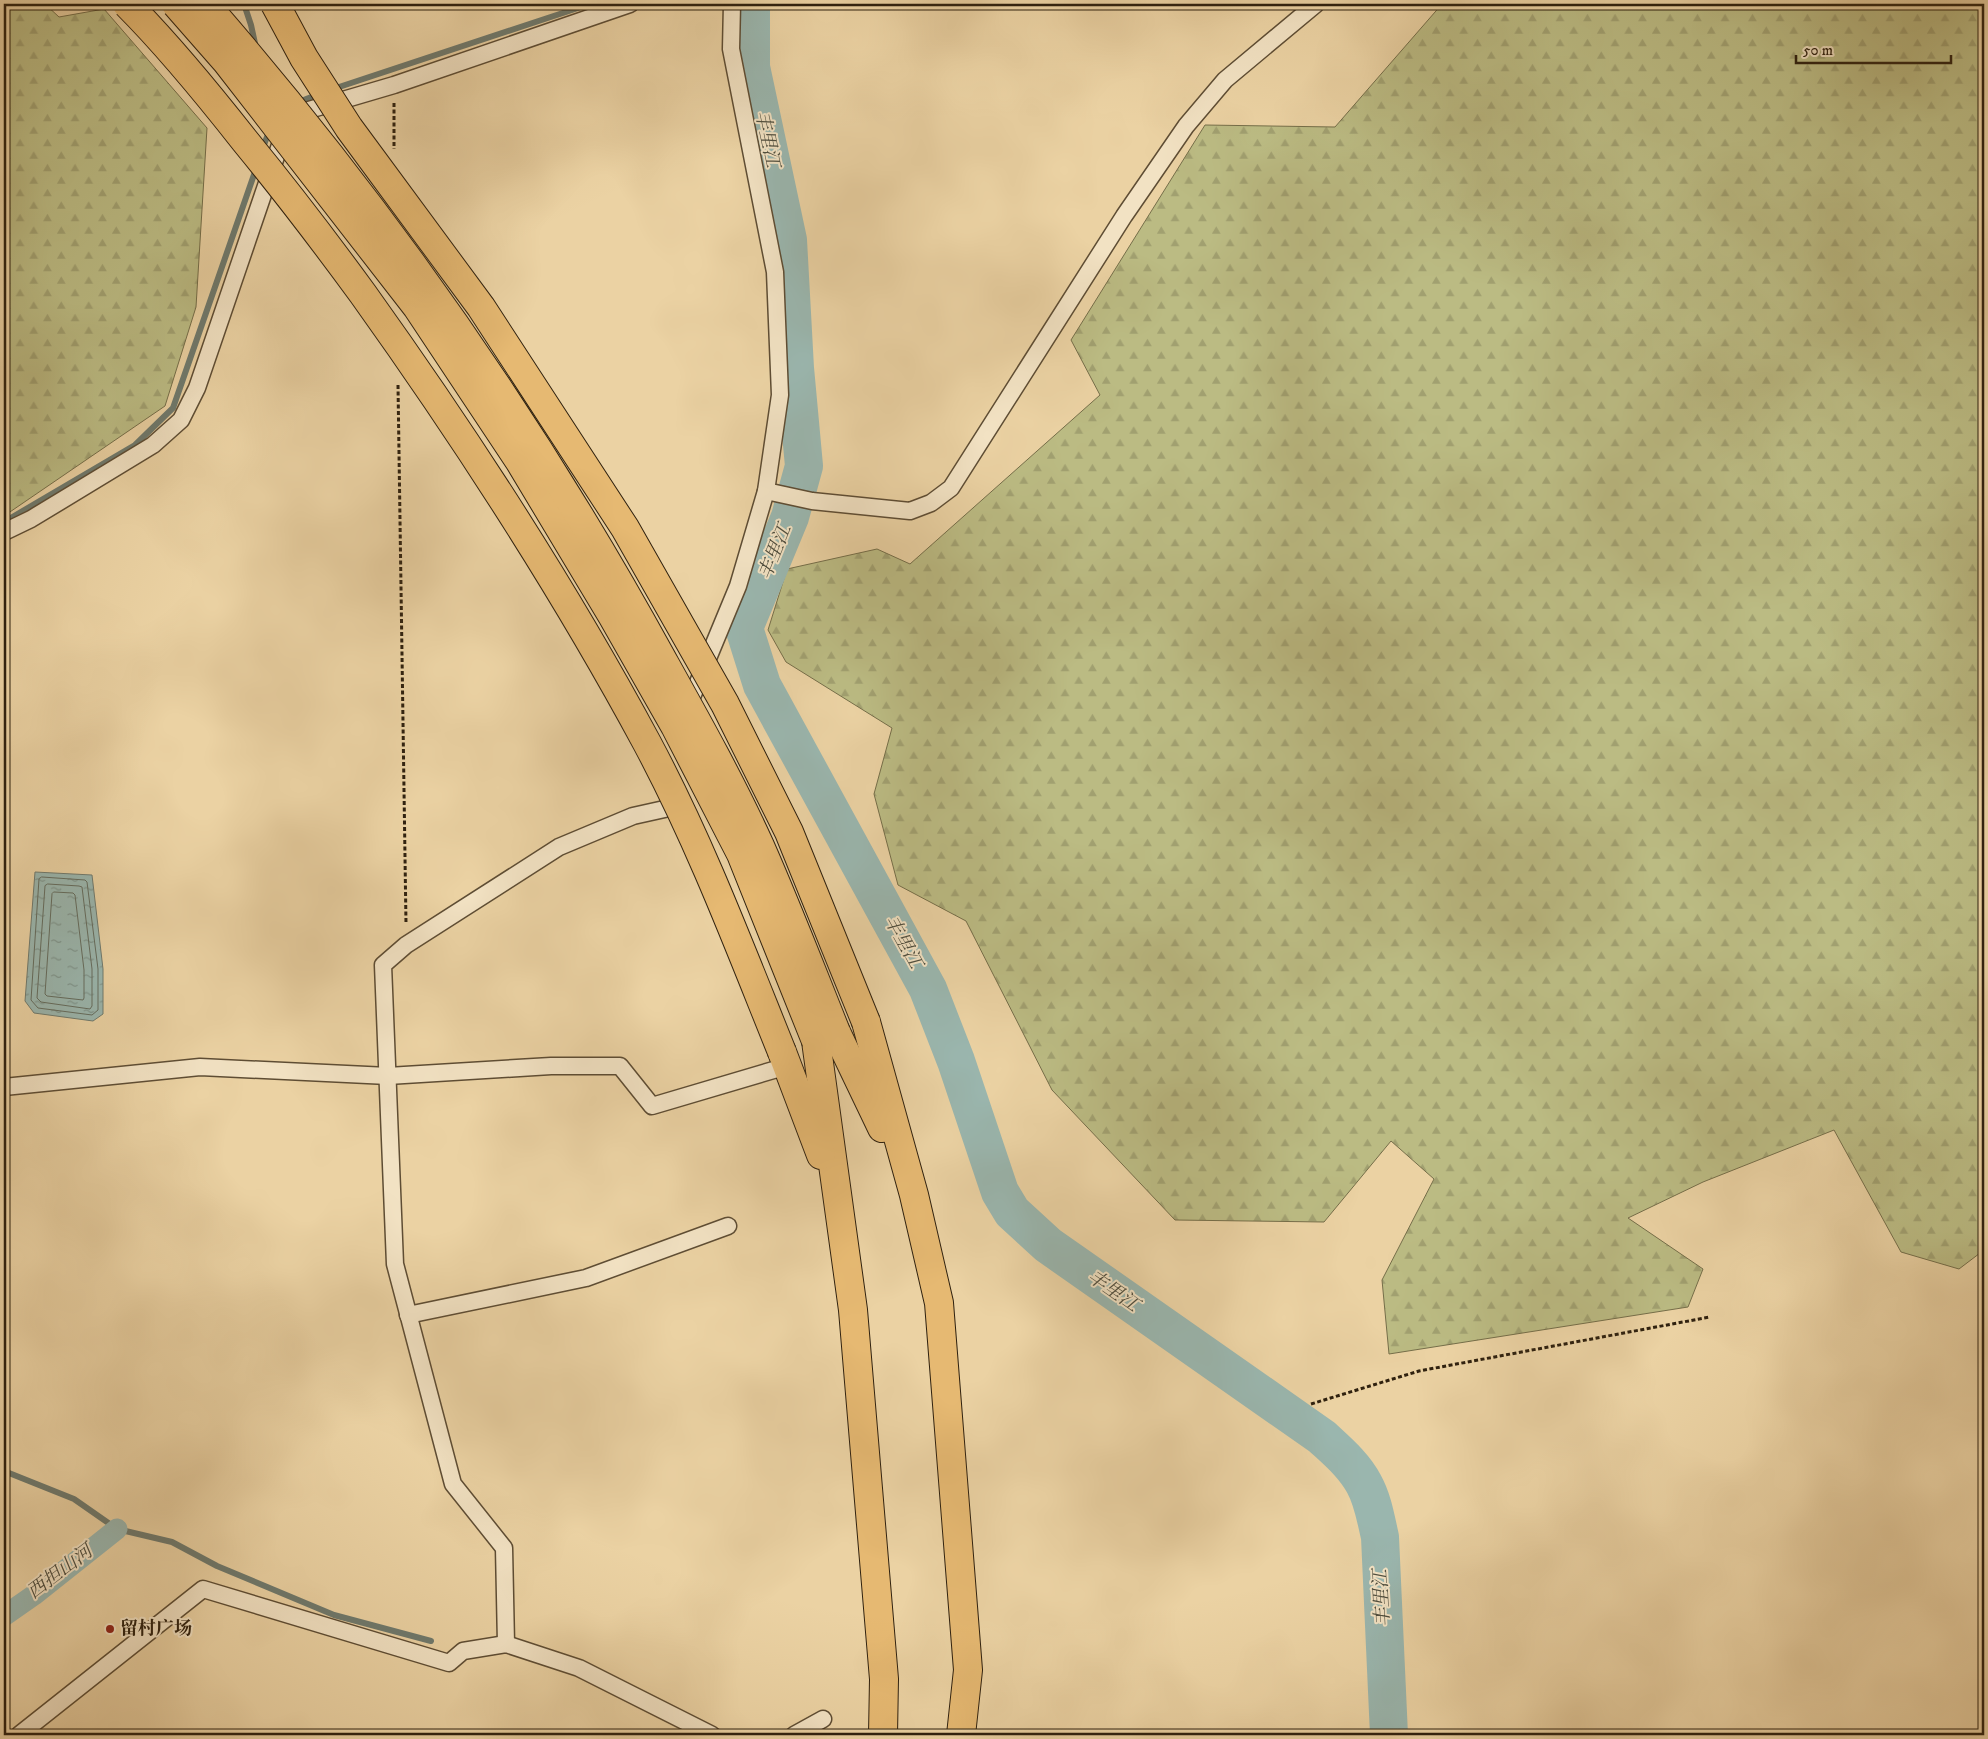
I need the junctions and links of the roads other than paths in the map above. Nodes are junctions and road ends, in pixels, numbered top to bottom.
1 (127, 4) edge
2 (176, 4) edge
3 (205, 4) edge
4 (275, 4) edge
5 (630, 4) edge
6 (732, 4) edge
7 (1316, 4) edge
8 (771, 492) junction
9 (4, 532) edge
10 (674, 753) dead end
11 (678, 806) dead end
12 (826, 1036) junction
13 (780, 1060) junction
14 (388, 1076) junction
15 (4, 1087) edge
16 (914, 1195) junction
17 (840, 1205) junction
18 (728, 1226) dead end
19 (408, 1315) junction
20 (506, 1644) junction
21 (823, 1719) dead end
22 (19, 1735) edge
23 (712, 1735) edge
24 (794, 1735) edge
25 (883, 1735) edge
26 (962, 1735) edge

1 - 13 highway, bridge
2 - 12 highway, bridge
3 - 12 highway, bridge
4 - 16 highway, bridge
5 - 9 street
6 - 8 street
7 - 8 street
8 - 10 street
11 - 14 street
12 - 16 highway
12 - 17 highway
13 - 14 street
13 - 17 highway
14 - 15 street
14 - 19 street
16 - 26 highway
17 - 25 highway
18 - 19 street
19 - 20 street
20 - 22 street
20 - 23 street
21 - 24 street

